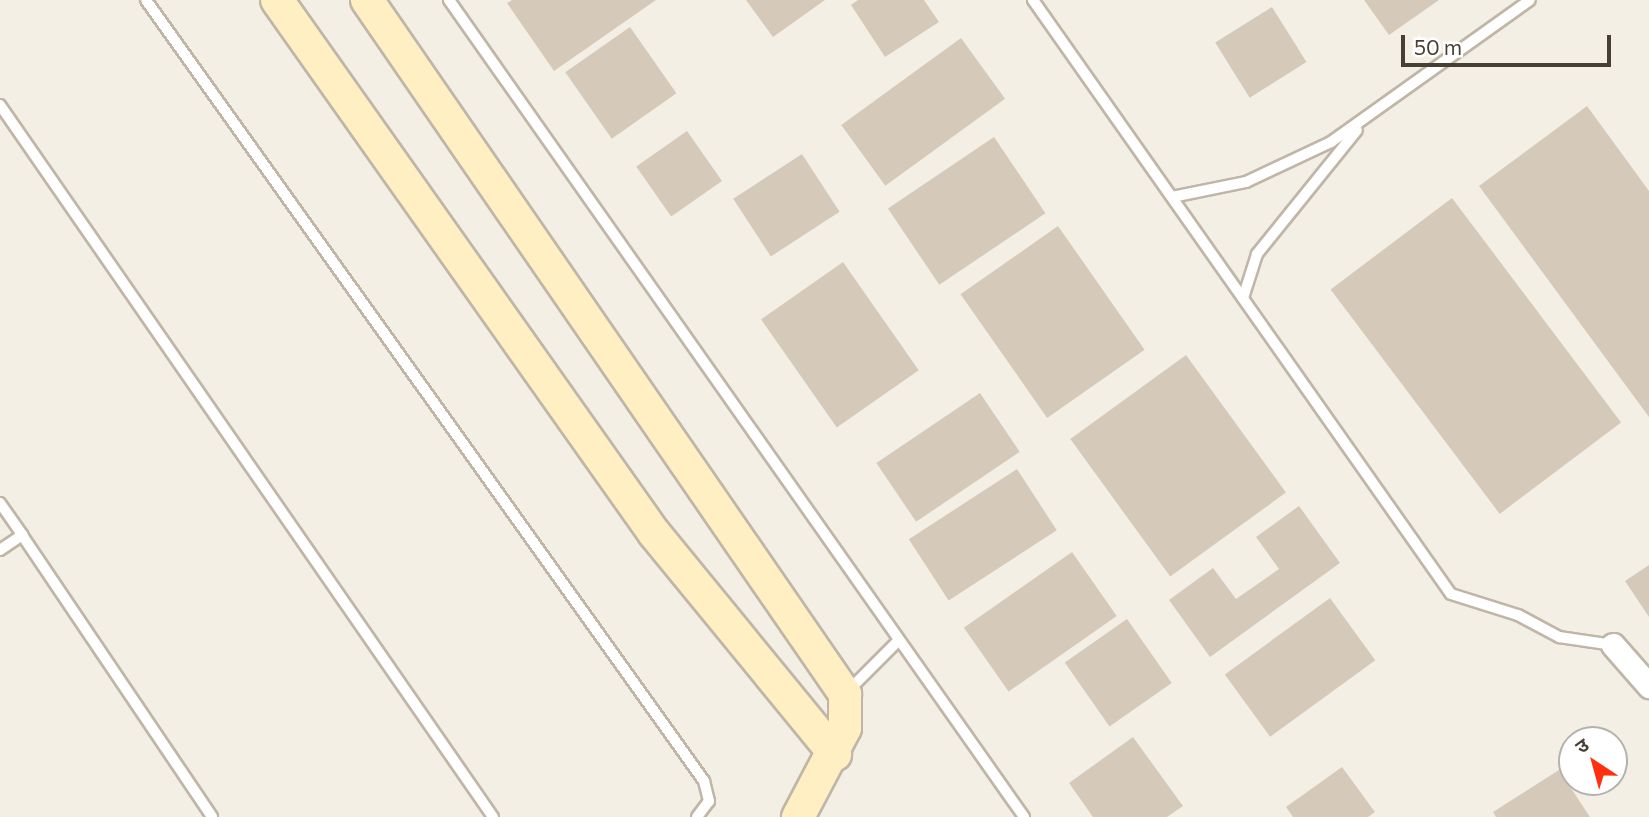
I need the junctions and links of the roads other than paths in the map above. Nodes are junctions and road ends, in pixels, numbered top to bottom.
1 (146, 0) edge
2 (277, 0) edge
3 (367, 0) edge
4 (449, 0) edge
5 (1033, 0) edge
6 (1530, 0) edge
7 (0, 104) edge
8 (1361, 125) junction
9 (1172, 197) junction
10 (1243, 298) junction
11 (0, 503) edge
12 (22, 535) junction
13 (0, 550) edge
14 (897, 642) junction
15 (1613, 645) joint
16 (1649, 686) edge
17 (845, 694) junction
18 (835, 754) junction
19 (212, 817) edge
20 (493, 817) edge
21 (697, 817) edge
22 (799, 817) edge
23 (1024, 817) edge

1 - 21 lane
2 - 18 street
3 - 17 street
4 - 14 lane
5 - 9 lane
6 - 8 lane
7 - 20 lane
8 - 9 lane
8 - 10 lane
9 - 10 lane
10 - 15 lane
11 - 12 lane
12 - 13 lane
12 - 19 lane
14 - 17 lane
14 - 23 lane
15 - 16 street
17 - 18 street
18 - 22 street

